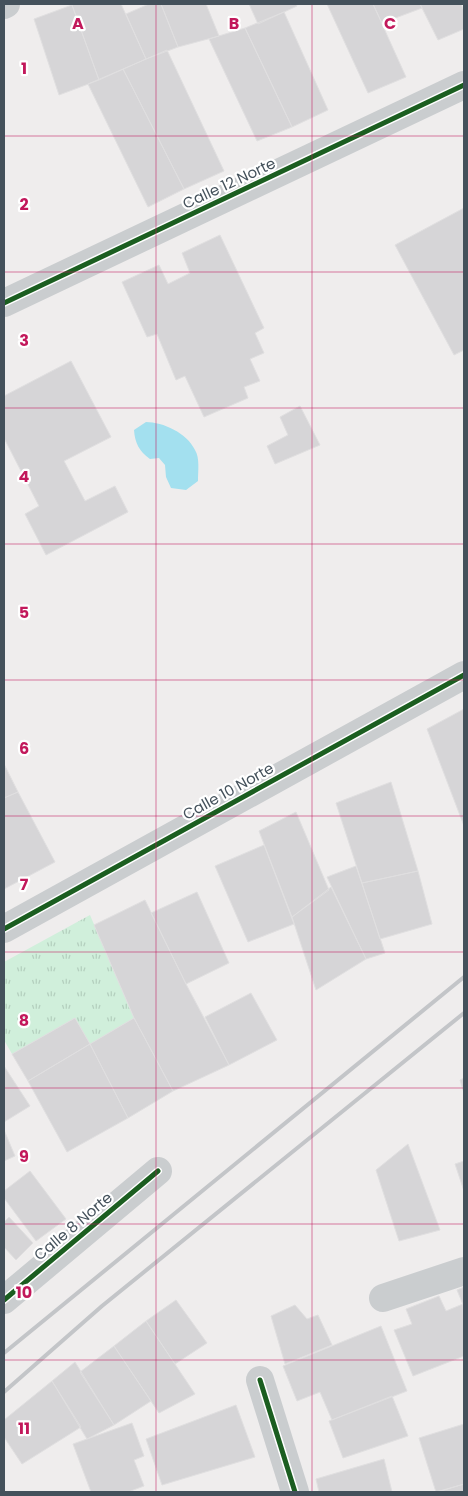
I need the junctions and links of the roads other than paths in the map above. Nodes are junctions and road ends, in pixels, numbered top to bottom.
1 (464, 86) edge
2 (4, 303) edge
3 (464, 675) edge
4 (4, 929) edge
5 (158, 1171) dead end
6 (464, 1271) edge
7 (383, 1298) dead end
8 (4, 1300) edge
9 (260, 1380) dead end
10 (295, 1492) edge

1 - 2 street, Calle 12 Norte
3 - 4 street, Calle 10 Norte
5 - 8 street, Calle 8 Norte
6 - 7 street
9 - 10 street

